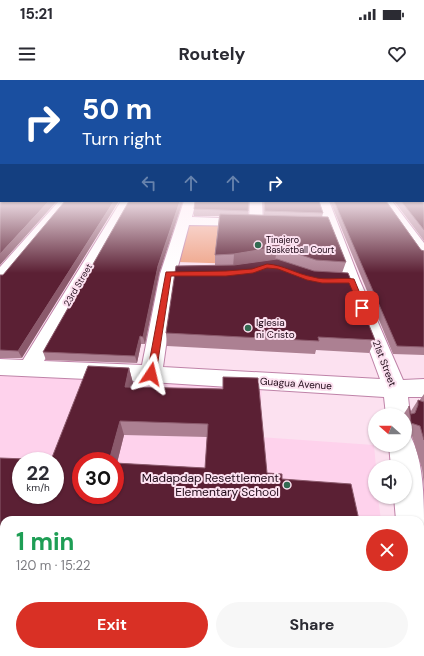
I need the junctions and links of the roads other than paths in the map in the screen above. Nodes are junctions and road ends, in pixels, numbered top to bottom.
1 (50, 219) edge
2 (117, 219) edge
3 (186, 219) edge
4 (256, 219) edge
5 (325, 219) edge
6 (399, 219) edge
7 (185, 222) junction
8 (256, 223) junction
9 (270, 224) edge
10 (424, 253) edge
11 (0, 277) edge
12 (0, 367) edge
13 (29, 368) junction
14 (151, 374) junction
15 (424, 388) edge
16 (395, 389) junction
17 (397, 408) edge
18 (410, 504) edge
19 (411, 516) edge

1 - 11 street
2 - 13 street, 23rd Street
3 - 7 street
4 - 8 street
5 - 16 street, 21st Street
6 - 10 street
7 - 8 street
7 - 14 street
8 - 9 street
12 - 13 street, Guagua Avenue
13 - 14 street, Guagua Avenue
14 - 16 street, Guagua Avenue
15 - 16 street, Guagua Avenue
16 - 17 street, 21st Street
18 - 19 street

